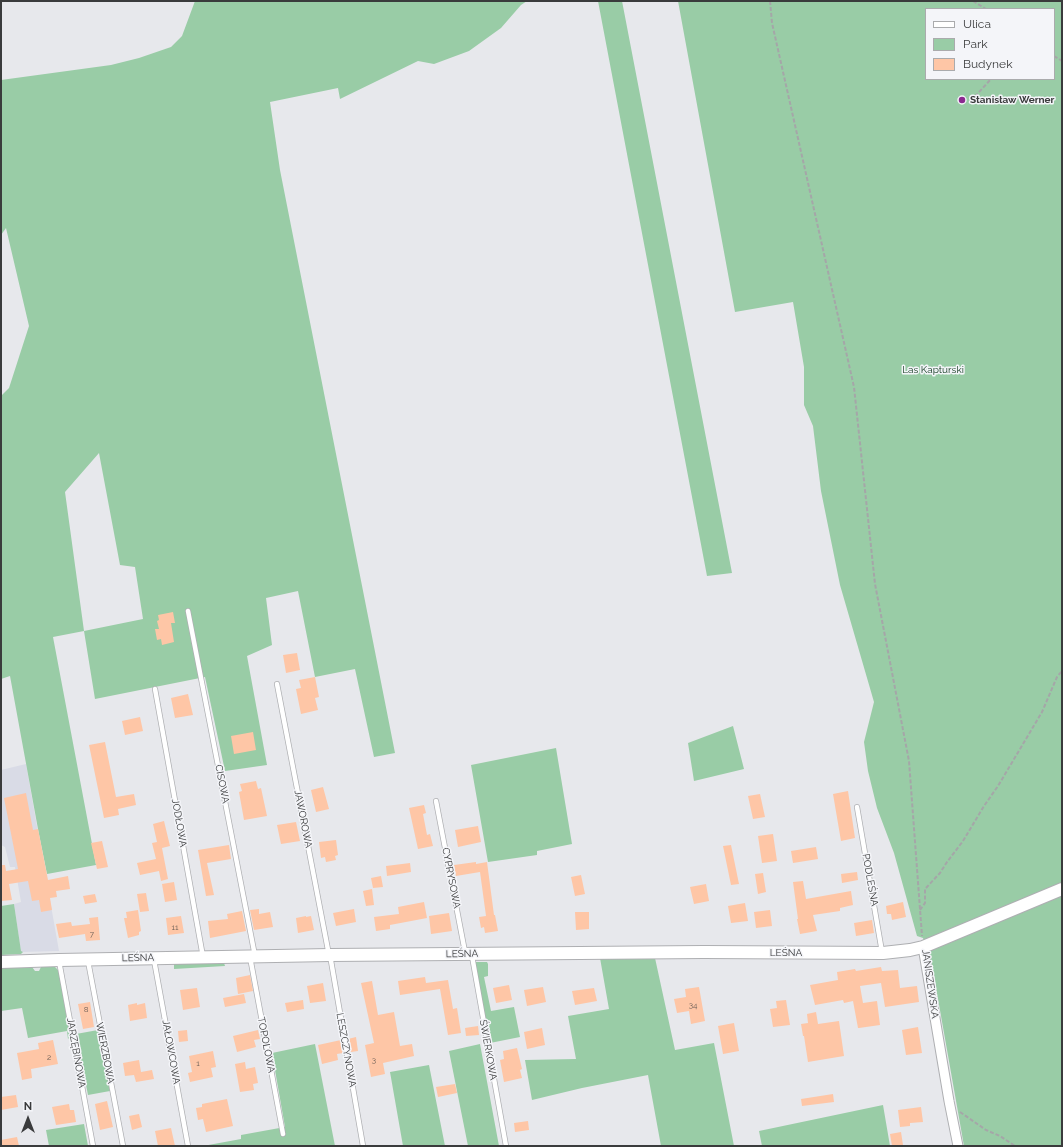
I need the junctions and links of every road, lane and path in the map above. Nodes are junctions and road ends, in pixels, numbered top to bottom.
1 (770, 1) edge
2 (973, 1) edge
3 (984, 8) edge
4 (989, 80) edge
5 (971, 102) dead end
6 (188, 611) dead end
7 (1062, 671) edge
8 (277, 684) dead end
9 (155, 689) dead end
10 (436, 801) dead end
11 (857, 807) dead end
12 (1062, 889) edge
13 (920, 910) junction
14 (923, 947) junction
15 (468, 954) junction
16 (883, 954) junction
17 (330, 955) junction
18 (253, 956) junction
19 (203, 957) junction
20 (154, 958) junction
21 (88, 959) junction
22 (58, 960) junction
23 (1, 962) edge
24 (950, 1105) junction
25 (283, 1134) dead end
26 (93, 1146) edge
27 (123, 1146) edge
28 (188, 1146) edge
29 (363, 1146) edge
30 (506, 1146) edge
31 (958, 1146) edge
32 (1015, 1146) edge

1 - 13 path
2 - 3 path
4 - 5 path
6 - 18 lane, CISOWA
7 - 13 path
8 - 17 lane, JAWOROWA
9 - 19 lane, JODŁOWA
10 - 15 lane, CYPRYSOWA
11 - 16 lane, PODLEŚNA
12 - 14 street, JANISZEWSKA
13 - 14 path
14 - 16 street, LEŚNA
14 - 24 street, JANISZEWSKA
15 - 16 street, LEŚNA
15 - 17 street, LEŚNA
15 - 30 lane, ŚWIERKOWA
17 - 18 street, LEŚNA
17 - 29 lane, LESZCZYNOWA
18 - 19 street, LEŚNA
18 - 25 lane, TOPOLOWA
19 - 20 street, LEŚNA
20 - 21 street, LEŚNA
20 - 28 lane, JAŁOWCOWA
21 - 22 street, LEŚNA
21 - 27 lane, WIERZBOWA
22 - 23 street, LEŚNA
22 - 26 lane, JARZĘBINOWA
24 - 31 street, JANISZEWSKA
24 - 32 path

